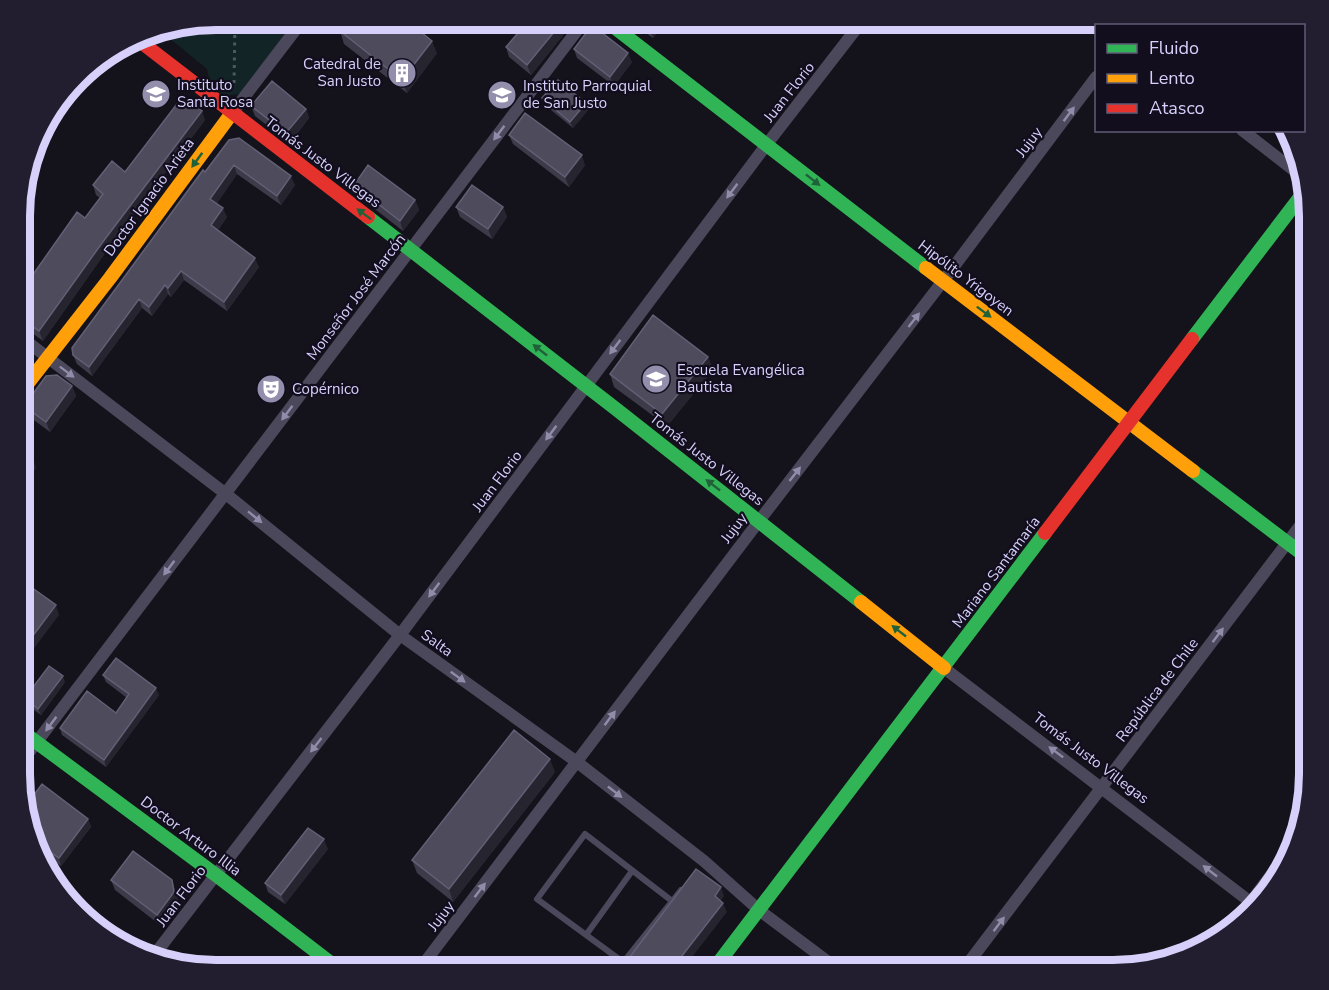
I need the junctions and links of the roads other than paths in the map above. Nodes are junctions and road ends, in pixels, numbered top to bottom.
1 (295, 30) edge
2 (577, 30) edge
3 (618, 30) edge
4 (855, 30) edge
5 (144, 44) edge
6 (1095, 78) edge
7 (232, 113) junction
8 (1245, 132) edge
9 (767, 144) junction
10 (1293, 170) edge
11 (1298, 200) edge
12 (411, 249) junction
13 (944, 282) junction
14 (30, 344) edge
15 (48, 357) junction
16 (30, 380) edge
17 (586, 387) junction
18 (1129, 421) junction
19 (226, 494) junction
20 (759, 520) junction
21 (1299, 528) edge
22 (1288, 543) junction
23 (1299, 551) edge
24 (400, 635) junction
25 (944, 668) junction
26 (30, 738) edge
27 (36, 743) junction
28 (30, 751) edge
29 (577, 762) junction
30 (1103, 787) junction
31 (632, 871) junction
32 (216, 875) junction
33 (684, 885) edge
34 (672, 901) junction
35 (1250, 901) edge
36 (759, 910) junction
37 (586, 935) junction
38 (158, 950) edge
39 (327, 960) edge
40 (427, 960) edge
41 (620, 960) edge
42 (625, 960) edge
43 (721, 960) edge
44 (826, 960) edge
45 (971, 960) edge

1 - 7 street, Doctor Ignacio Arieta
2 -> 12 street, Monseñor José Marcón
3 - 9 street, Hipólito Yrigoyen
4 - 9 street, Juan Florio
5 - 7 street, Tomás Justo Villegas
13 -> 6 street, Jujuy
12 -> 7 street, Tomás Justo Villegas
7 -> 15 street, Doctor Ignacio Arieta
8 - 10 street
9 -> 13 street, Hipólito Yrigoyen
9 -> 17 street, Juan Florio
11 - 18 street, Mariano Santamaría
17 -> 12 street, Tomás Justo Villegas
12 -> 19 street, Monseñor José Marcón
13 -> 18 street, Hipólito Yrigoyen
20 -> 13 street, Jujuy
14 - 15 street, Salta
15 - 16 street, Doctor Ignacio Arieta
15 -> 19 street, Salta
20 -> 17 street, Tomás Justo Villegas
17 -> 24 street, Juan Florio
18 - 22 street, Hipólito Yrigoyen
18 - 25 street, Mariano Santamaría
19 -> 24 street, Salta
19 -> 27 street, Monseñor José Marcón
25 -> 20 street, Tomás Justo Villegas
29 -> 20 street, Jujuy
21 - 22 street, República de Chile
22 - 23 street, Hipólito Yrigoyen
30 -> 22 street, República de Chile
24 -> 29 street, Salta
24 -> 32 street, Juan Florio
30 -> 25 street, Tomás Justo Villegas
25 - 36 street, Mariano Santamaría
26 - 27 street, Doctor Arturo Illia
27 - 28 street, Monseñor José Marcón
27 - 32 street, Doctor Arturo Illia
29 -> 36 street, Salta
40 -> 29 street, Jujuy
35 -> 30 street, Tomás Justo Villegas
45 -> 30 street, República de Chile
31 - 34 lane
31 - 37 lane
31 - 37 lane
32 - 38 street, Juan Florio
32 - 39 street, Doctor Arturo Illia
33 - 34 lane
34 - 42 lane
36 - 43 street, Mariano Santamaría
36 - 44 street, Salta
37 - 41 lane

